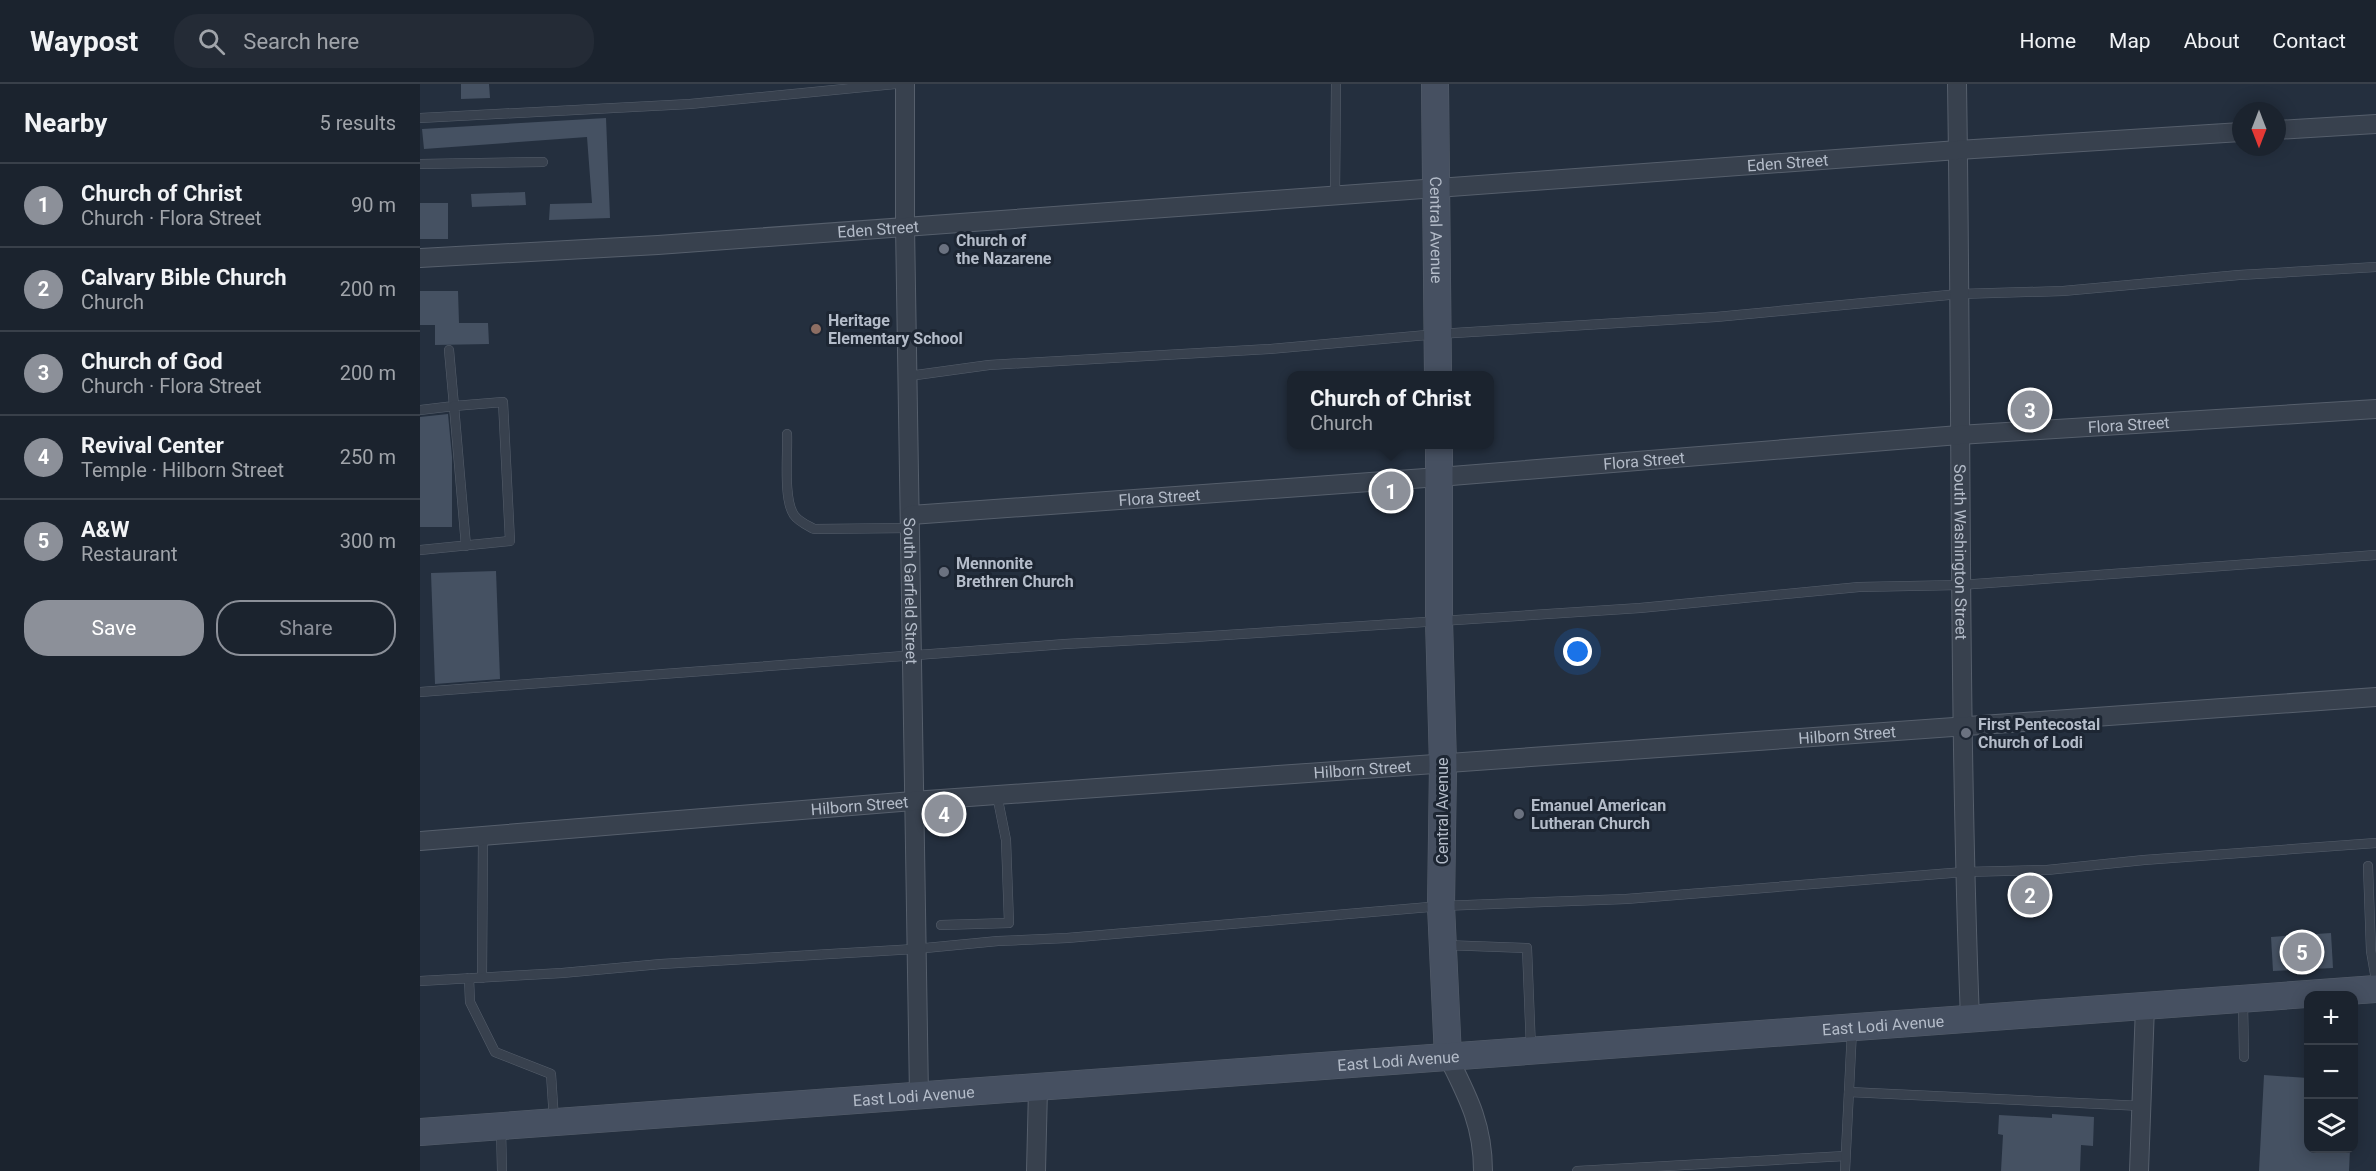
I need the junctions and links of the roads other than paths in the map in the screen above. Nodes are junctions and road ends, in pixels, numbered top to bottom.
1 (895, 84) edge
2 (905, 84) edge
3 (1336, 84) edge
4 (1435, 84) edge
5 (1957, 84) edge
6 (420, 118) edge
7 (2376, 124) edge
8 (2286, 129) edge
9 (2232, 133) edge
10 (1958, 150) junction
11 (543, 162) dead end
12 (420, 164) edge
13 (1436, 189) junction
14 (1335, 196) junction
15 (905, 226) junction
16 (420, 258) edge
17 (2376, 267) edge
18 (1959, 294) junction
19 (1438, 334) junction
20 (449, 350) dead end
21 (1438, 371) edge
22 (909, 376) junction
23 (454, 406) junction
24 (2376, 409) edge
25 (420, 410) edge
26 (787, 434) dead end
27 (1959, 435) junction
28 (1439, 449) edge
29 (1439, 477) junction
30 (911, 521) junction
31 (466, 546) junction
32 (420, 550) edge
33 (2376, 555) edge
34 (1960, 585) junction
35 (1439, 620) junction
36 (911, 655) junction
37 (420, 692) edge
38 (2376, 697) edge
39 (1964, 727) junction
40 (1443, 765) junction
41 (997, 795) junction
42 (913, 801) junction
43 (483, 837) junction
44 (420, 841) edge
45 (2376, 843) edge
46 (2368, 866) dead end
47 (1965, 872) junction
48 (1442, 906) junction
49 (941, 925) dead end
50 (1444, 945) junction
51 (915, 949) junction
52 (470, 978) junction
53 (482, 978) junction
54 (2376, 980) edge
55 (420, 981) edge
56 (2376, 989) edge
57 (2243, 999) junction
58 (2145, 1006) junction
59 (1970, 1019) junction
60 (1852, 1028) junction
61 (1531, 1051) junction
62 (1448, 1057) junction
63 (2244, 1057) dead end
64 (1038, 1089) junction
65 (1849, 1092) junction
66 (919, 1096) junction
67 (2142, 1106) junction
68 (554, 1123) junction
69 (501, 1127) junction
70 (420, 1132) edge
71 (1845, 1156) junction
72 (501, 1171) edge
73 (1036, 1171) edge
74 (1483, 1171) edge
75 (1577, 1171) edge
76 (1845, 1171) edge
77 (2139, 1171) edge

1 - 6 lane
2 - 15 street, South Garfield Street
3 - 14 lane
4 - 13 main road, Central Avenue
5 - 10 street, South Washington Street
7 - 8 street
9 - 10 street, Eden Street
10 - 13 street, Eden Street
10 - 18 street, South Washington Street
11 - 12 lane
13 - 14 street, Eden Street
13 - 19 main road, Central Avenue
14 - 15 street, Eden Street
15 - 16 street, Eden Street
15 - 22 street, South Garfield Street
17 - 18 lane
18 - 19 lane
18 - 27 street, South Washington Street
19 - 21 main road, Central Avenue
19 - 22 lane
20 - 23 lane
22 - 30 street, South Garfield Street
23 - 25 lane
23 - 31 lane
23 - 31 lane
24 - 27 street, Flora Street
26 - 30 lane
27 - 29 street, Flora Street
27 - 34 street, South Washington Street
28 - 29 main road, Central Avenue
29 - 30 street, Flora Street
29 - 35 main road, Central Avenue
30 - 36 street, South Garfield Street
31 - 32 lane
33 - 34 lane
34 - 35 lane
34 - 39 street, South Washington Street
35 - 36 lane
35 - 40 main road, Central Avenue
36 - 37 lane
36 - 42 street, South Garfield Street
38 - 39 street, Hilborn Street
39 - 40 street, Hilborn Street
39 - 47 street, South Washington Street
40 - 41 street, Hilborn Street
40 - 48 main road, Central Avenue
41 - 42 street, Hilborn Street
41 - 49 lane
42 - 43 street, Hilborn Street
42 - 51 street, South Garfield Street
43 - 44 street, Hilborn Street
43 - 53 lane
45 - 47 lane
46 - 54 lane
47 - 48 lane
47 - 59 street, South Washington Street
48 - 50 main road, Central Avenue
48 - 51 lane
50 - 61 lane
50 - 62 main road, Central Avenue
51 - 53 lane
51 - 66 street, South Garfield Street
52 - 53 lane
52 - 55 lane
52 - 68 lane
56 - 57 main road, East Lodi Avenue
57 - 58 main road, East Lodi Avenue
57 - 63 lane
58 - 59 main road, East Lodi Avenue
58 - 67 street
59 - 60 main road, East Lodi Avenue
60 - 61 main road, East Lodi Avenue
60 - 65 lane
61 - 62 main road, East Lodi Avenue
62 - 64 main road, East Lodi Avenue
62 - 74 street, Central Avenue
64 - 66 main road, East Lodi Avenue
64 - 73 street
65 - 67 lane
65 - 71 lane
66 - 68 main road, East Lodi Avenue
67 - 77 street
68 - 69 main road, East Lodi Avenue
69 - 70 main road, East Lodi Avenue
69 - 72 lane
71 - 75 lane
71 - 76 lane

